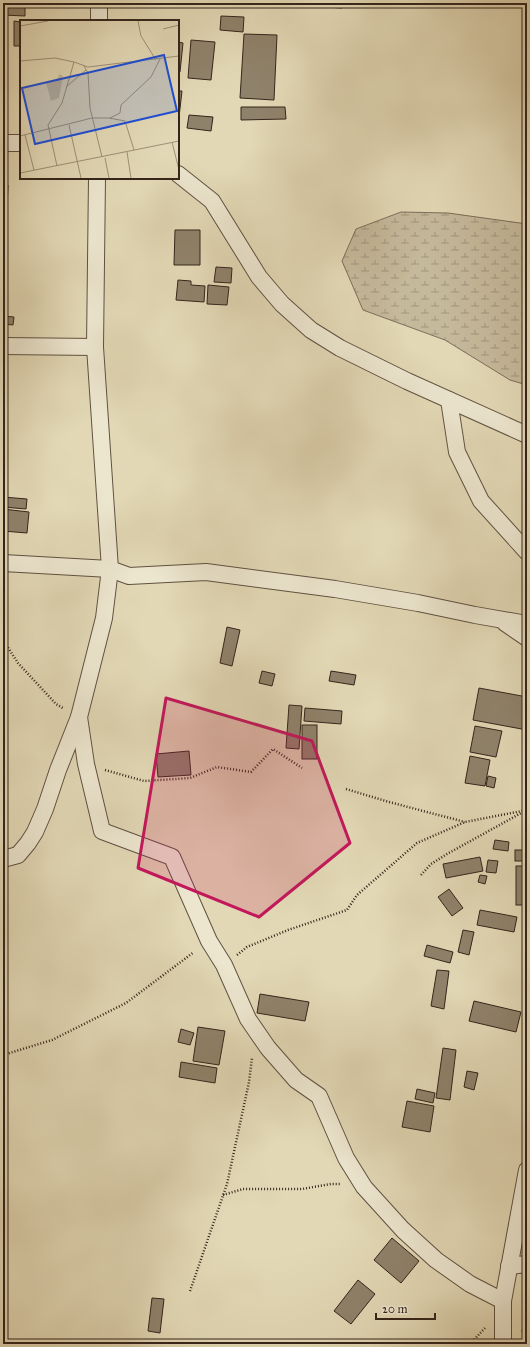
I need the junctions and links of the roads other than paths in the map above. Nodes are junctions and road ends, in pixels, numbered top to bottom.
1 (100, 3) edge
2 (99, 20) edge
3 (3, 143) edge
4 (20, 143) edge
5 (179, 175) edge
6 (97, 179) edge
7 (3, 346) edge
8 (95, 347) junction
9 (449, 400) junction
10 (527, 435) edge
11 (527, 552) edge
12 (3, 562) edge
13 (110, 569) junction
14 (501, 620) junction
15 (527, 624) edge
16 (527, 638) edge
17 (79, 717) junction
18 (3, 859) edge
19 (527, 1170) edge
20 (527, 1264) edge
21 (509, 1266) junction
22 (504, 1301) junction
23 (503, 1344) edge

1 - 2 street
3 - 4 street
5 - 9 street
6 - 8 street
7 - 8 street
8 - 13 street
9 - 10 street
9 - 11 street
12 - 13 street
13 - 14 street
13 - 17 street
14 - 15 street
14 - 16 street
17 - 18 street
17 - 22 street
19 - 21 street
20 - 21 street
21 - 22 street
22 - 23 street

